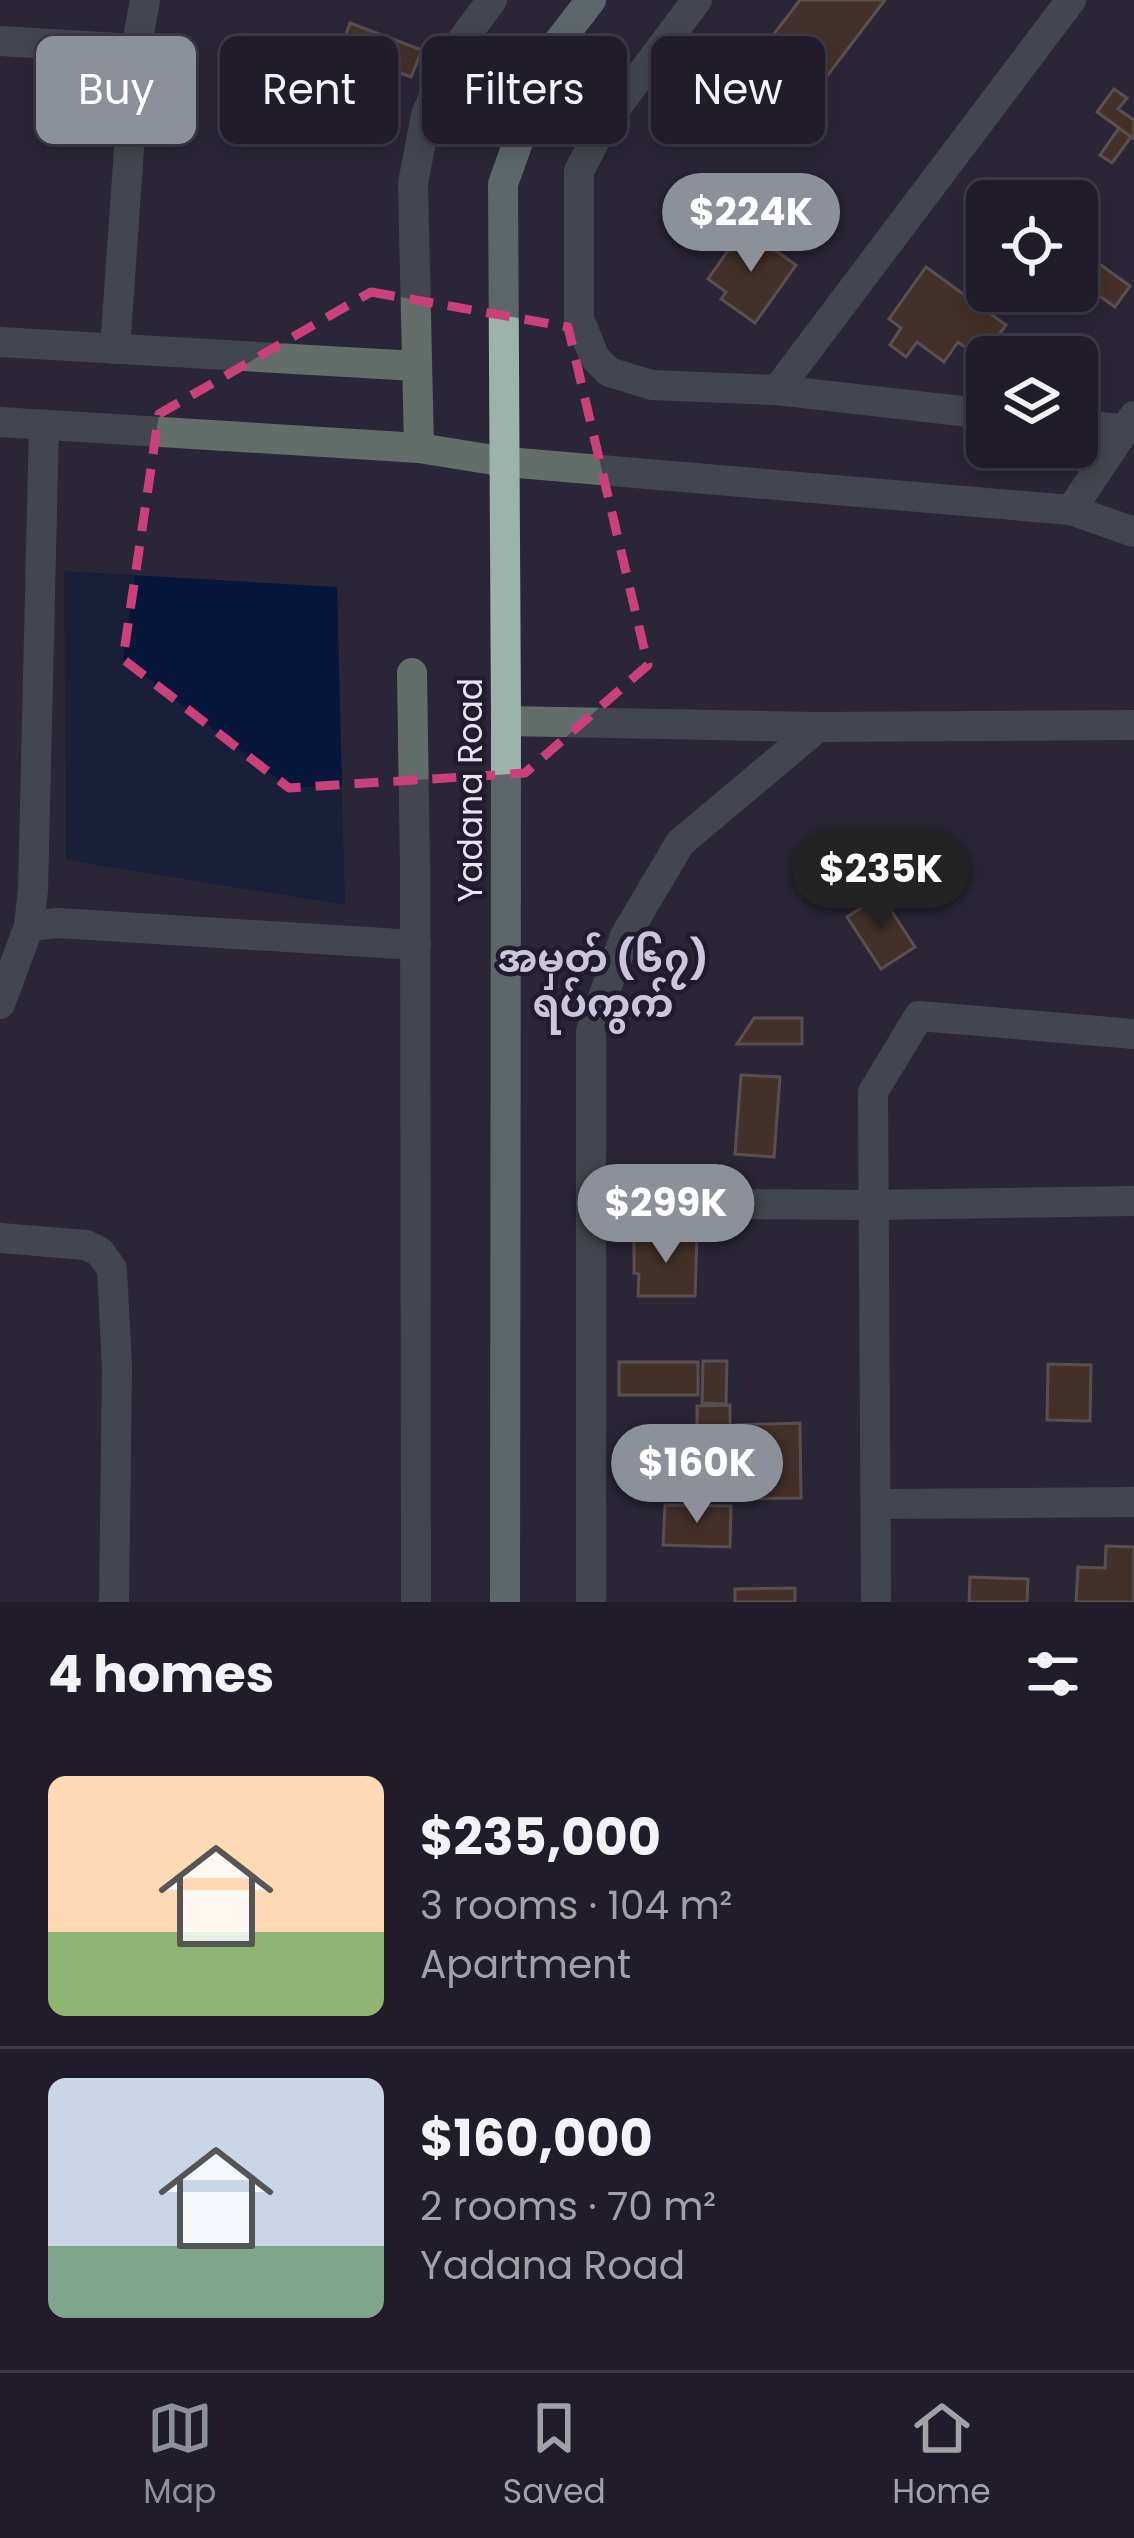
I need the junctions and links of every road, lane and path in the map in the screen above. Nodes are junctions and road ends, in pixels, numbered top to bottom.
1 (145, 0) edge
2 (492, 0) edge
3 (591, 0) edge
4 (697, 0) edge
5 (1071, 0) edge
6 (138, 36) edge
7 (0, 41) edge
8 (36, 43) edge
9 (130, 144) edge
10 (0, 342) edge
11 (116, 350) junction
12 (416, 366) junction
13 (777, 389) junction
14 (966, 412) edge
15 (0, 422) edge
16 (1130, 423) edge
17 (1098, 424) edge
18 (44, 425) junction
19 (419, 448) junction
20 (506, 462) junction
21 (1071, 510) junction
22 (1134, 532) edge
23 (412, 674) dead end
24 (506, 721) junction
25 (1134, 725) edge
26 (818, 727) junction
27 (29, 926) junction
28 (416, 945) junction
29 (0, 1004) edge
30 (1134, 1034) edge
31 (1134, 1201) edge
32 (591, 1203) junction
33 (873, 1204) junction
34 (0, 1238) edge
35 (1134, 1502) edge
36 (875, 1504) junction
37 (114, 1602) edge
38 (416, 1602) edge
39 (505, 1602) edge
40 (591, 1602) edge
41 (877, 1602) edge

1 - 6 street
2 - 12 street
3 - 20 main road, Yadana Road
4 - 13 street
5 - 13 street
7 - 8 street
9 - 11 street
10 - 11 street
11 - 12 street
12 - 19 street
13 - 14 street
15 - 18 street
16 - 17 street
16 - 21 street
18 - 19 street
18 - 27 street
19 - 20 street
20 - 21 street
20 - 24 main road, Yadana Road
21 - 22 street
23 - 28 street
24 - 26 street
24 - 39 main road, Yadana Road
25 - 26 street
26 - 32 street
27 - 28 street
27 - 29 street
28 - 38 street
30 - 33 street
31 - 33 street
32 - 33 street
32 - 40 street
33 - 36 street
34 - 37 street
35 - 36 street
36 - 41 street

